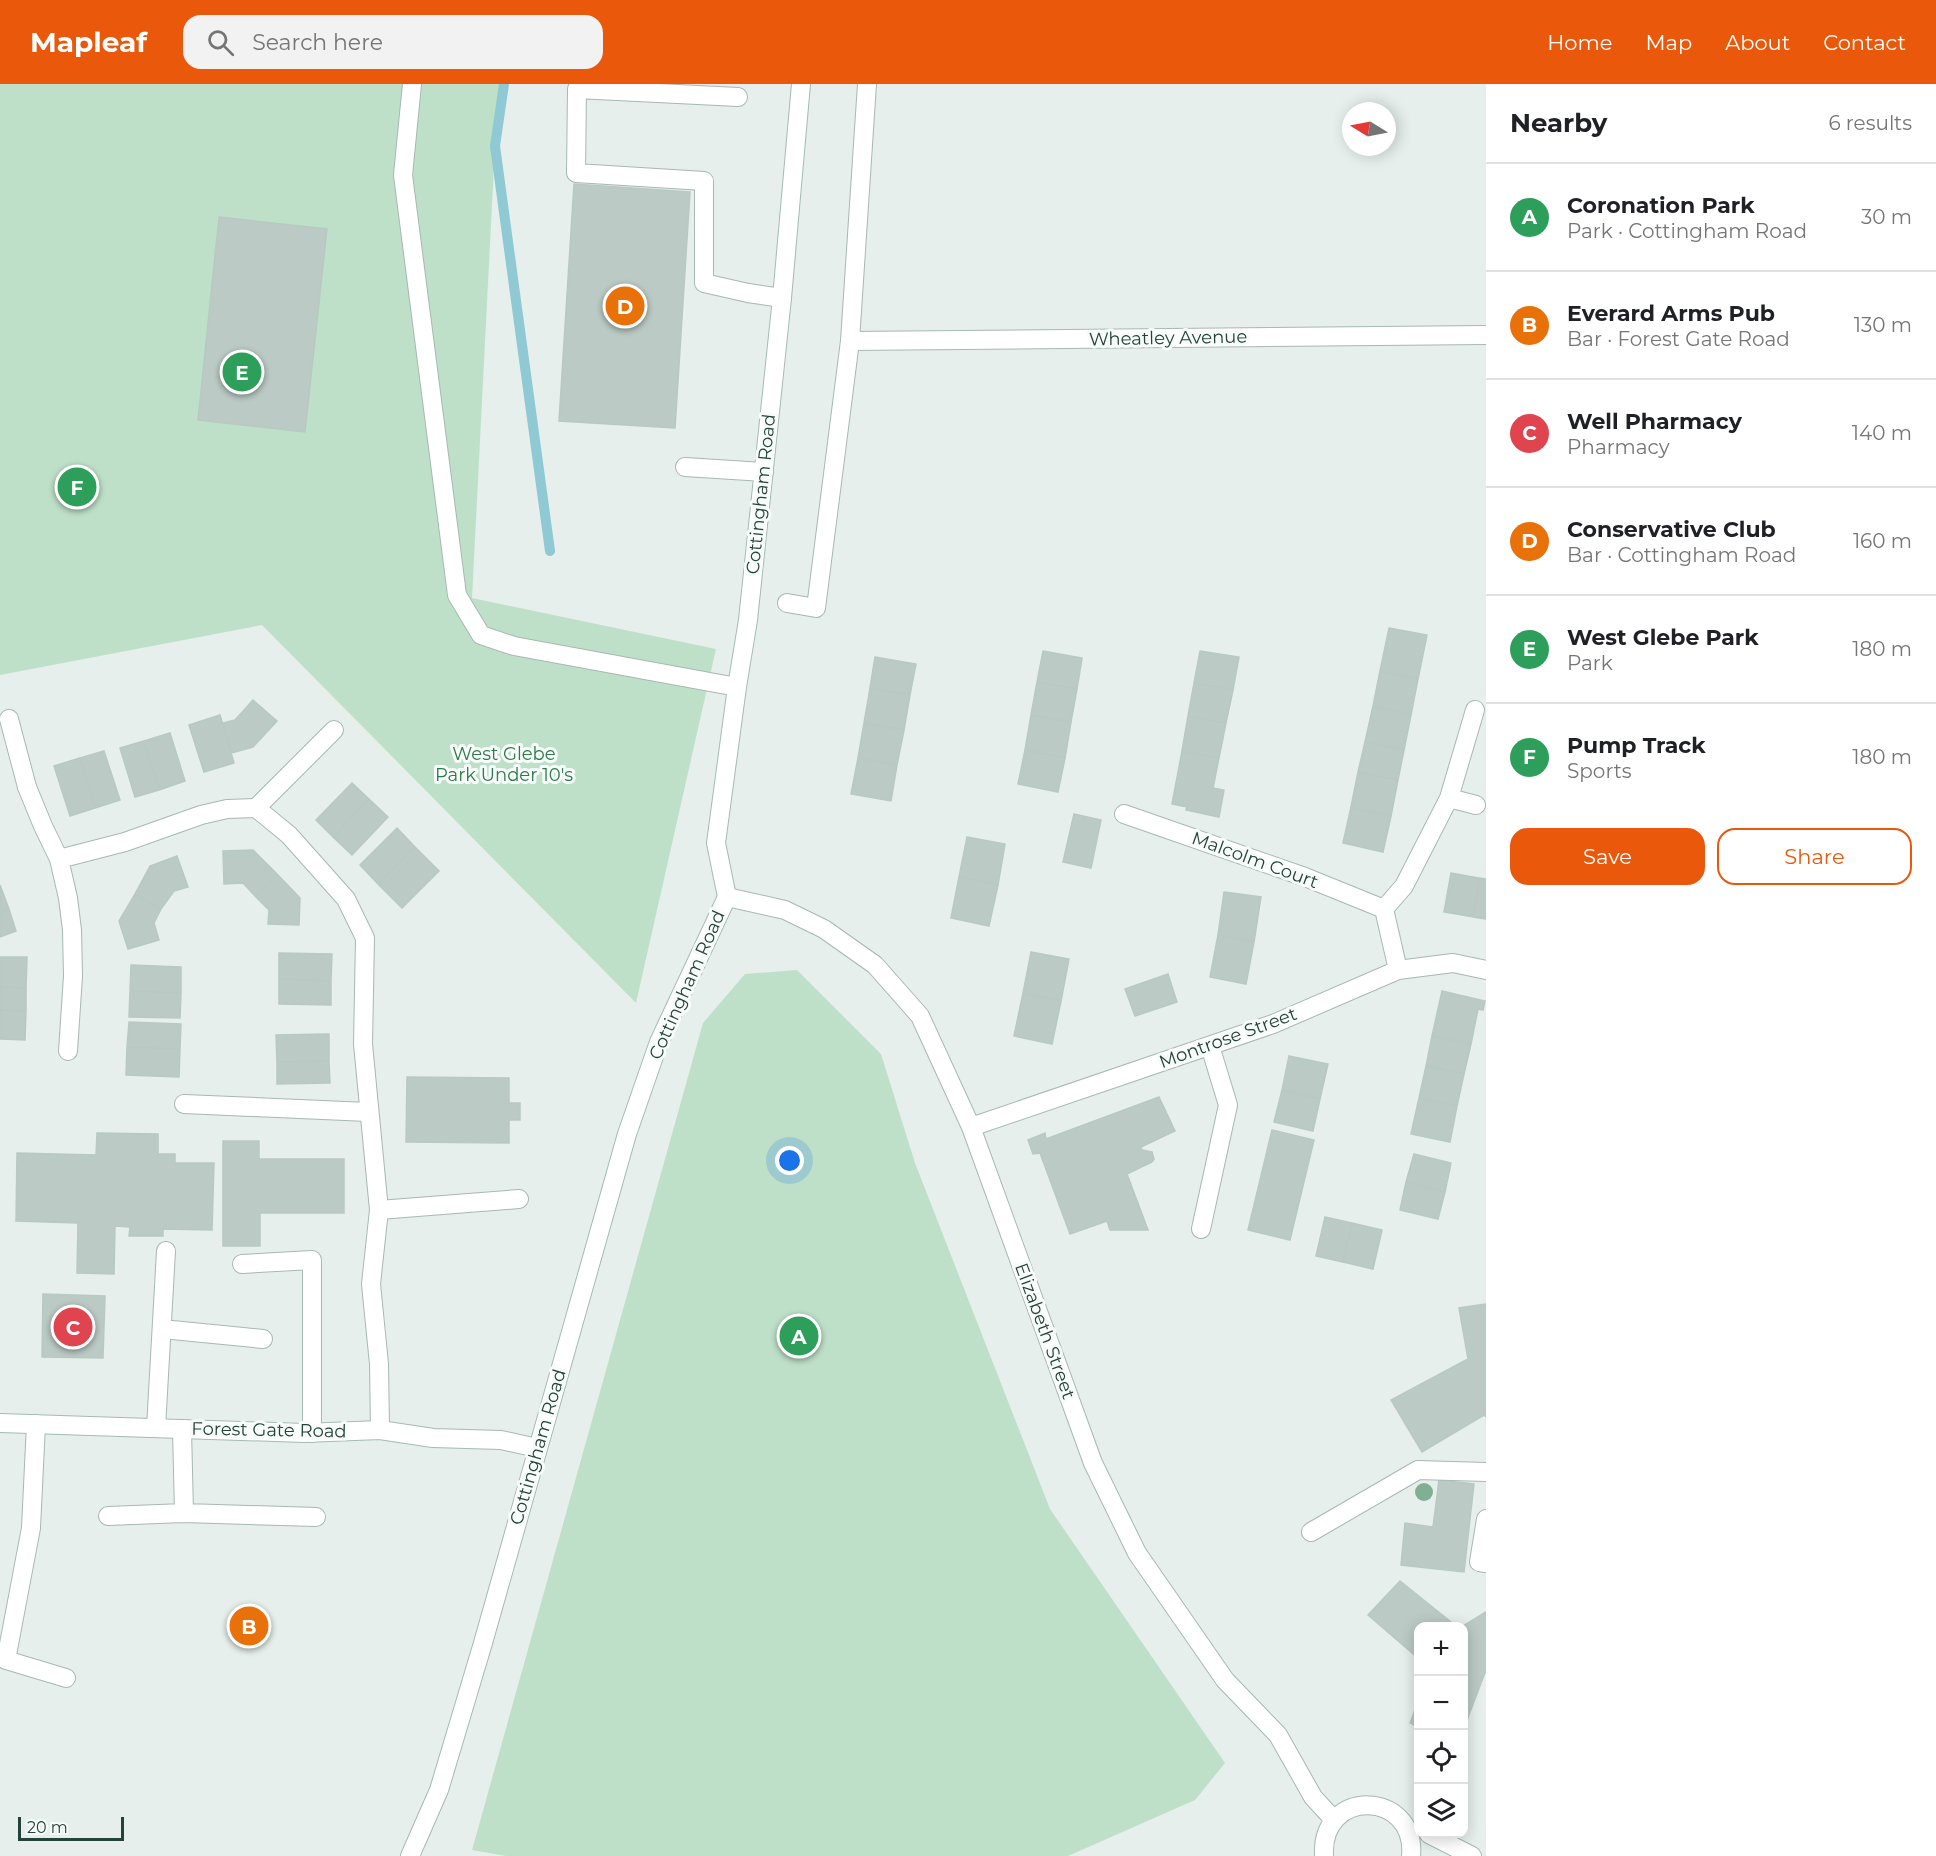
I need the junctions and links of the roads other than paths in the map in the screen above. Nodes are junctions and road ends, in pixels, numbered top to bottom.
1 (412, 84) edge
2 (801, 84) edge
3 (867, 84) edge
4 (738, 97) dead end
5 (782, 298) junction
6 (1486, 335) edge
7 (850, 340) junction
8 (685, 467) dead end
9 (764, 472) junction
10 (787, 603) dead end
11 (737, 687) junction
12 (1475, 710) dead end
13 (9, 719) dead end
14 (334, 730) dead end
15 (1449, 798) junction
16 (1476, 805) dead end
17 (256, 808) junction
18 (1124, 814) dead end
19 (59, 859) junction
20 (727, 897) junction
21 (1384, 909) junction
22 (1398, 970) junction
23 (1486, 970) edge
24 (1210, 1046) junction
25 (68, 1051) dead end
26 (184, 1104) dead end
27 (368, 1112) junction
28 (971, 1127) junction
29 (519, 1199) dead end
30 (379, 1210) junction
31 (1201, 1228) dead end
32 (166, 1251) dead end
33 (242, 1264) dead end
34 (162, 1329) junction
35 (263, 1339) dead end
36 (0, 1423) edge
37 (36, 1424) junction
38 (156, 1428) junction
39 (182, 1429) junction
40 (380, 1430) junction
41 (312, 1433) junction
42 (537, 1448) junction
43 (1486, 1472) edge
44 (184, 1513) junction
45 (108, 1516) dead end
46 (316, 1517) dead end
47 (1486, 1519) edge
48 (1311, 1532) dead end
49 (1486, 1563) edge
50 (66, 1678) dead end
51 (1334, 1820) junction
52 (1401, 1820) junction
53 (1414, 1826) edge
54 (1438, 1838) edge
55 (410, 1856) edge
56 (1323, 1856) edge
57 (1411, 1856) edge
58 (1472, 1856) edge

1 - 11 street
2 - 5 street, Cottingham Road
3 - 7 street
4 - 5 street
5 - 9 street, Cottingham Road
6 - 7 street, Wheatley Avenue
7 - 10 street
8 - 9 street
9 - 11 street, Cottingham Road
11 - 20 street, Cottingham Road
12 - 15 street
13 - 19 street
14 - 17 street
15 - 16 street
15 - 21 street
17 - 19 street
17 - 27 street
18 - 21 street, Malcolm Court
19 - 25 street
20 - 28 street, Elizabeth Street
20 - 42 street, Cottingham Road
21 - 22 street
22 - 23 street, Montrose Street
22 - 24 street, Montrose Street
24 - 28 street, Montrose Street
24 - 31 street
26 - 27 street
27 - 30 street
28 - 51 street, Elizabeth Street
29 - 30 street
30 - 40 street
32 - 34 street
33 - 41 street
34 - 35 street
34 - 38 street
36 - 37 street, Forest Gate Road
37 - 38 street, Forest Gate Road
37 - 50 street
38 - 39 street, Forest Gate Road
39 - 41 street, Forest Gate Road
39 - 44 street
40 - 41 street, Forest Gate Road
40 - 42 street, Forest Gate Road
42 - 55 street, Cottingham Road
43 - 48 street
44 - 45 street
44 - 46 street
47 - 49 street
51 - 52 street
51 - 56 street
52 - 53 street
52 - 57 street
54 - 58 street

